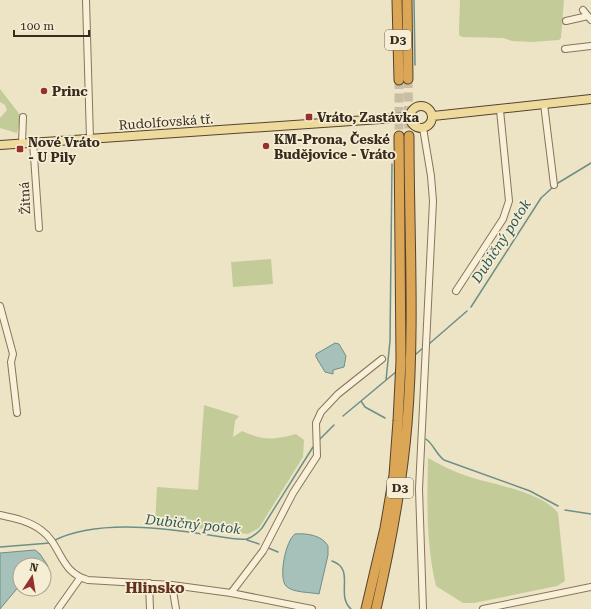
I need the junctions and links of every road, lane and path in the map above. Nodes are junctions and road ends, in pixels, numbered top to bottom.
1 (86, 0) edge
2 (397, 0) edge
3 (408, 0) edge
4 (583, 10) dead end
5 (588, 18) edge
6 (566, 21) dead end
7 (591, 46) edge
8 (565, 48) dead end
9 (408, 79) tunnel mouth
10 (399, 80) tunnel mouth
11 (591, 99) edge
12 (544, 104) junction
13 (500, 110) junction
14 (433, 116) junction
15 (23, 117) dead end
16 (410, 118) junction
17 (423, 128) junction
18 (399, 136) tunnel mouth
19 (409, 136) tunnel mouth
20 (90, 139) junction
21 (22, 142) junction
22 (34, 142) junction
23 (0, 144) edge
24 (554, 184) dead end
25 (39, 228) dead end
26 (456, 292) dead end
27 (0, 306) edge
28 (382, 359) dead end
29 (17, 413) dead end
30 (0, 515) edge
31 (80, 578) junction
32 (149, 583) junction
33 (172, 585) junction
34 (591, 587) edge
35 (231, 593) junction
36 (58, 609) edge
37 (150, 609) edge
38 (176, 609) edge
39 (312, 609) edge
40 (366, 609) edge
41 (376, 609) edge
42 (422, 609) edge
43 (483, 609) edge

1 - 20 street
2 - 10 highway, D3
3 - 9 highway, D3
4 - 5 street
5 - 6 street
7 - 8 street
11 - 12 main road
12 - 13 main road
12 - 24 street
13 - 14 main road
13 - 26 street
14 - 16 main road
14 - 17 main road
15 - 21 street
16 - 17 main road
16 - 20 main road, Rudolfovská tř.
17 - 42 street
18 - 40 highway, D3
19 - 41 highway, D3
20 - 22 main road, Rudolfovská tř.
21 - 22 main road, Rudolfovská tř.
21 - 23 main road, Rudolfovská tř.
22 - 25 street, Žitná
27 - 29 street
28 - 35 street
30 - 31 street
31 - 32 street
31 - 36 street
32 - 33 street
32 - 37 street
33 - 35 street
33 - 38 street
34 - 43 street
35 - 39 street

